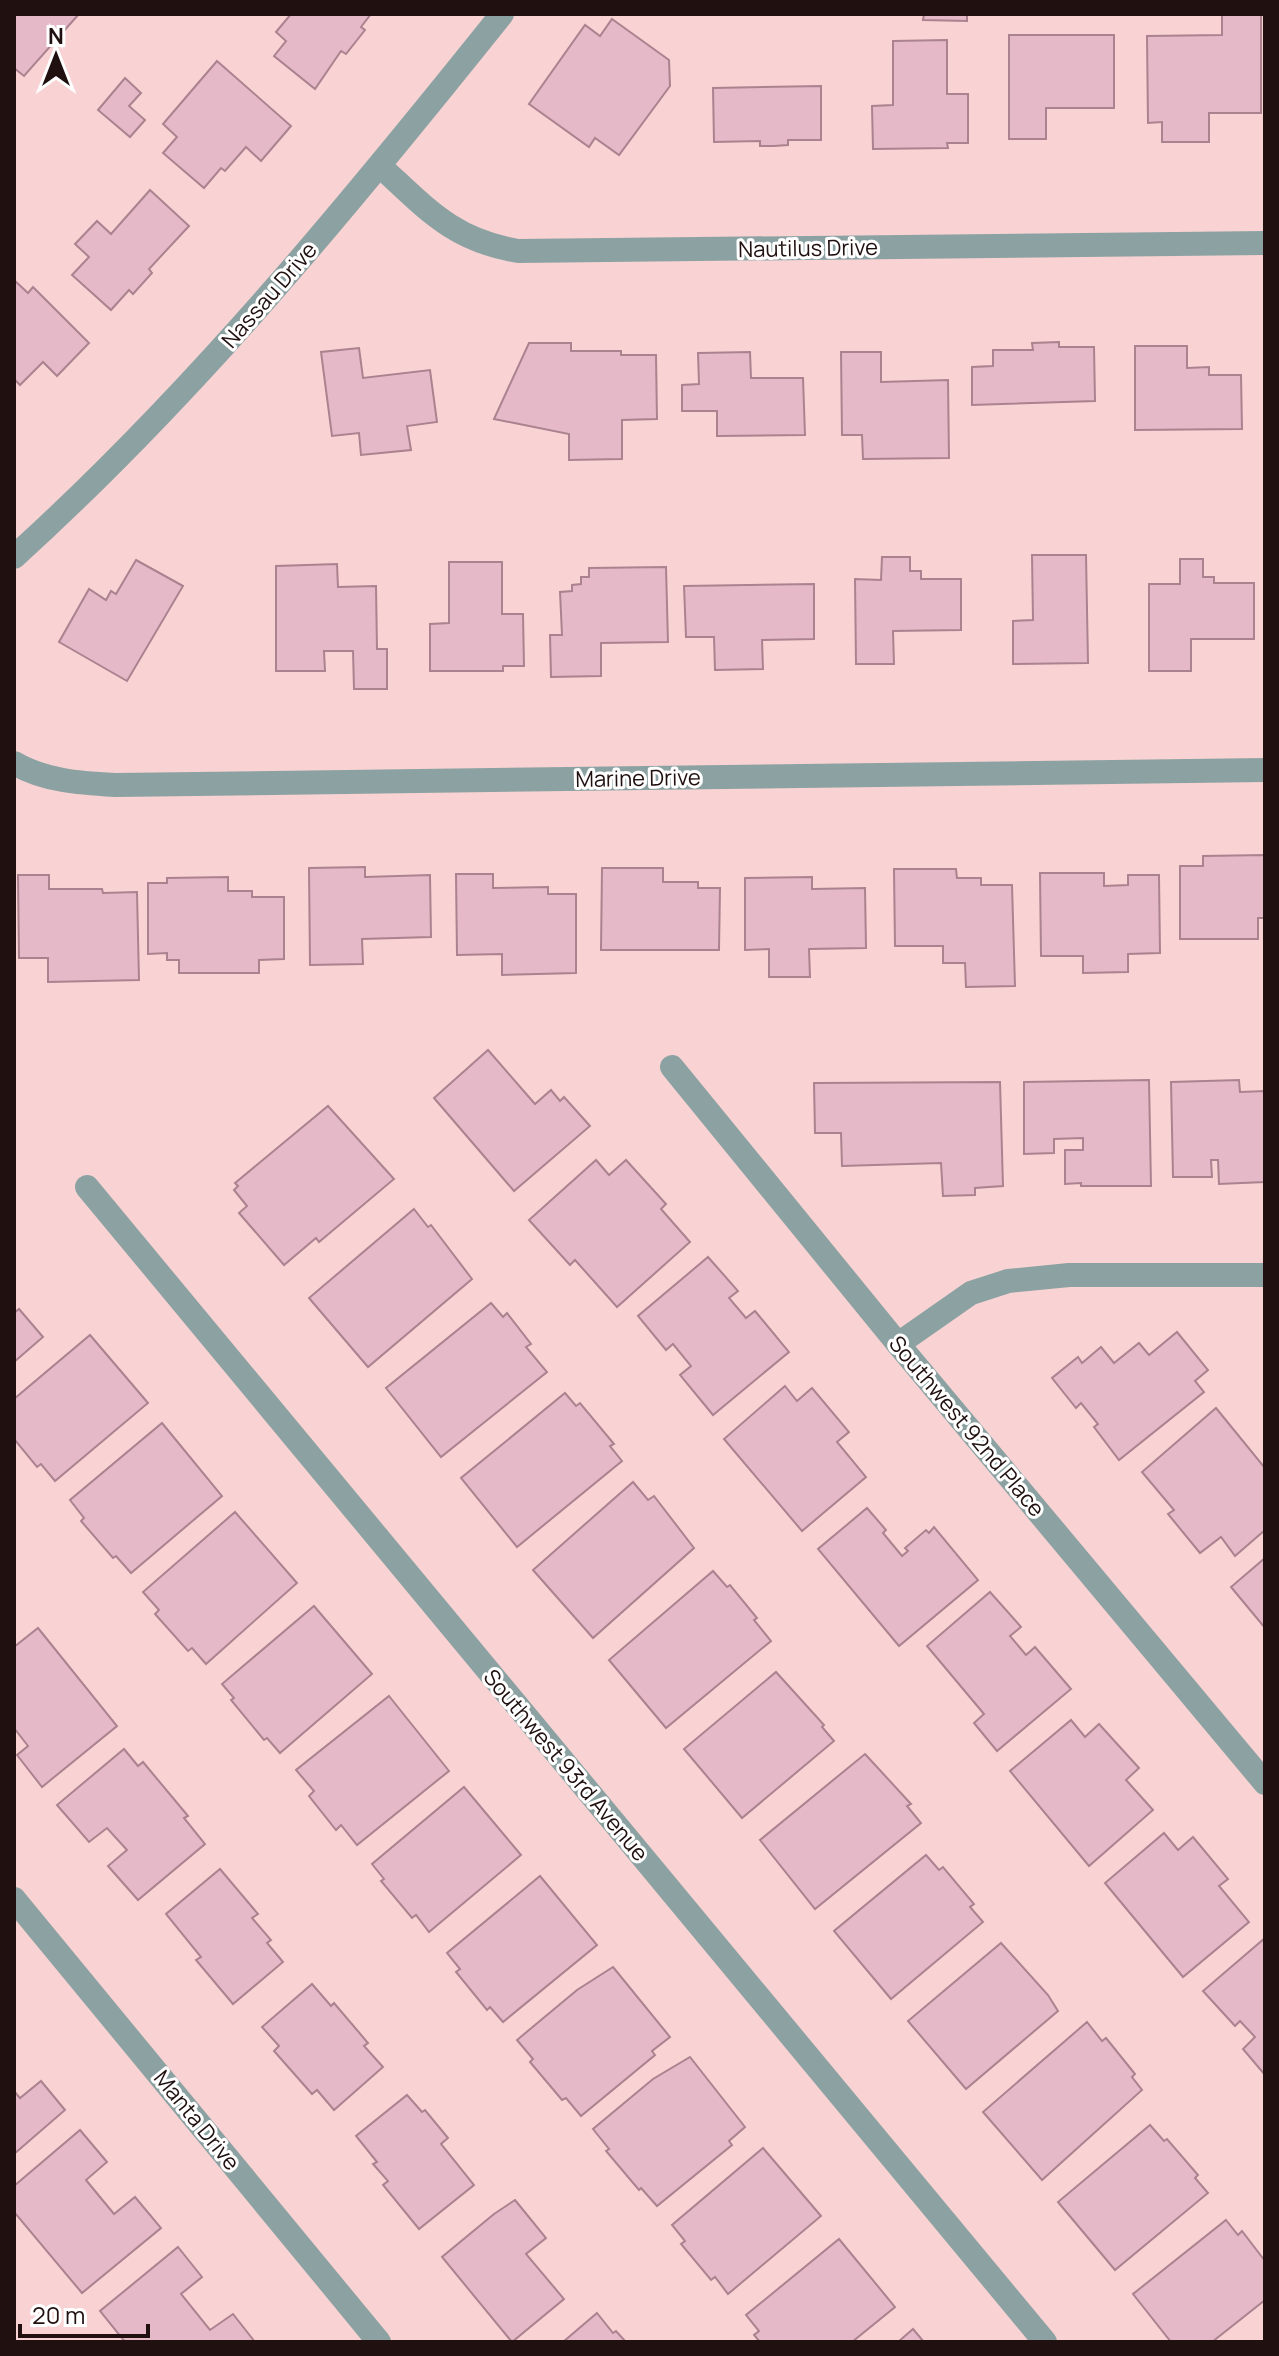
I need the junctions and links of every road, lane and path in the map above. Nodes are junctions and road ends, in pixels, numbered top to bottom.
1 (502, 14) edge
2 (380, 166) junction
3 (1265, 243) edge
4 (14, 557) edge
5 (14, 763) edge
6 (1265, 770) edge
7 (672, 1067) dead end
8 (87, 1187) dead end
9 (1265, 1275) edge
10 (898, 1344) junction
11 (1265, 1783) edge
12 (14, 1899) edge
13 (379, 2342) edge
14 (1045, 2342) edge

1 - 2 street, Nassau Drive
2 - 3 street, Nautilus Drive
2 - 4 street, Nassau Drive
5 - 6 street, Marine Drive
7 - 10 street, Southwest 92nd Place
8 - 14 street, Southwest 93rd Avenue
9 - 10 street
10 - 11 street, Southwest 92nd Place
12 - 13 street, Manta Drive

